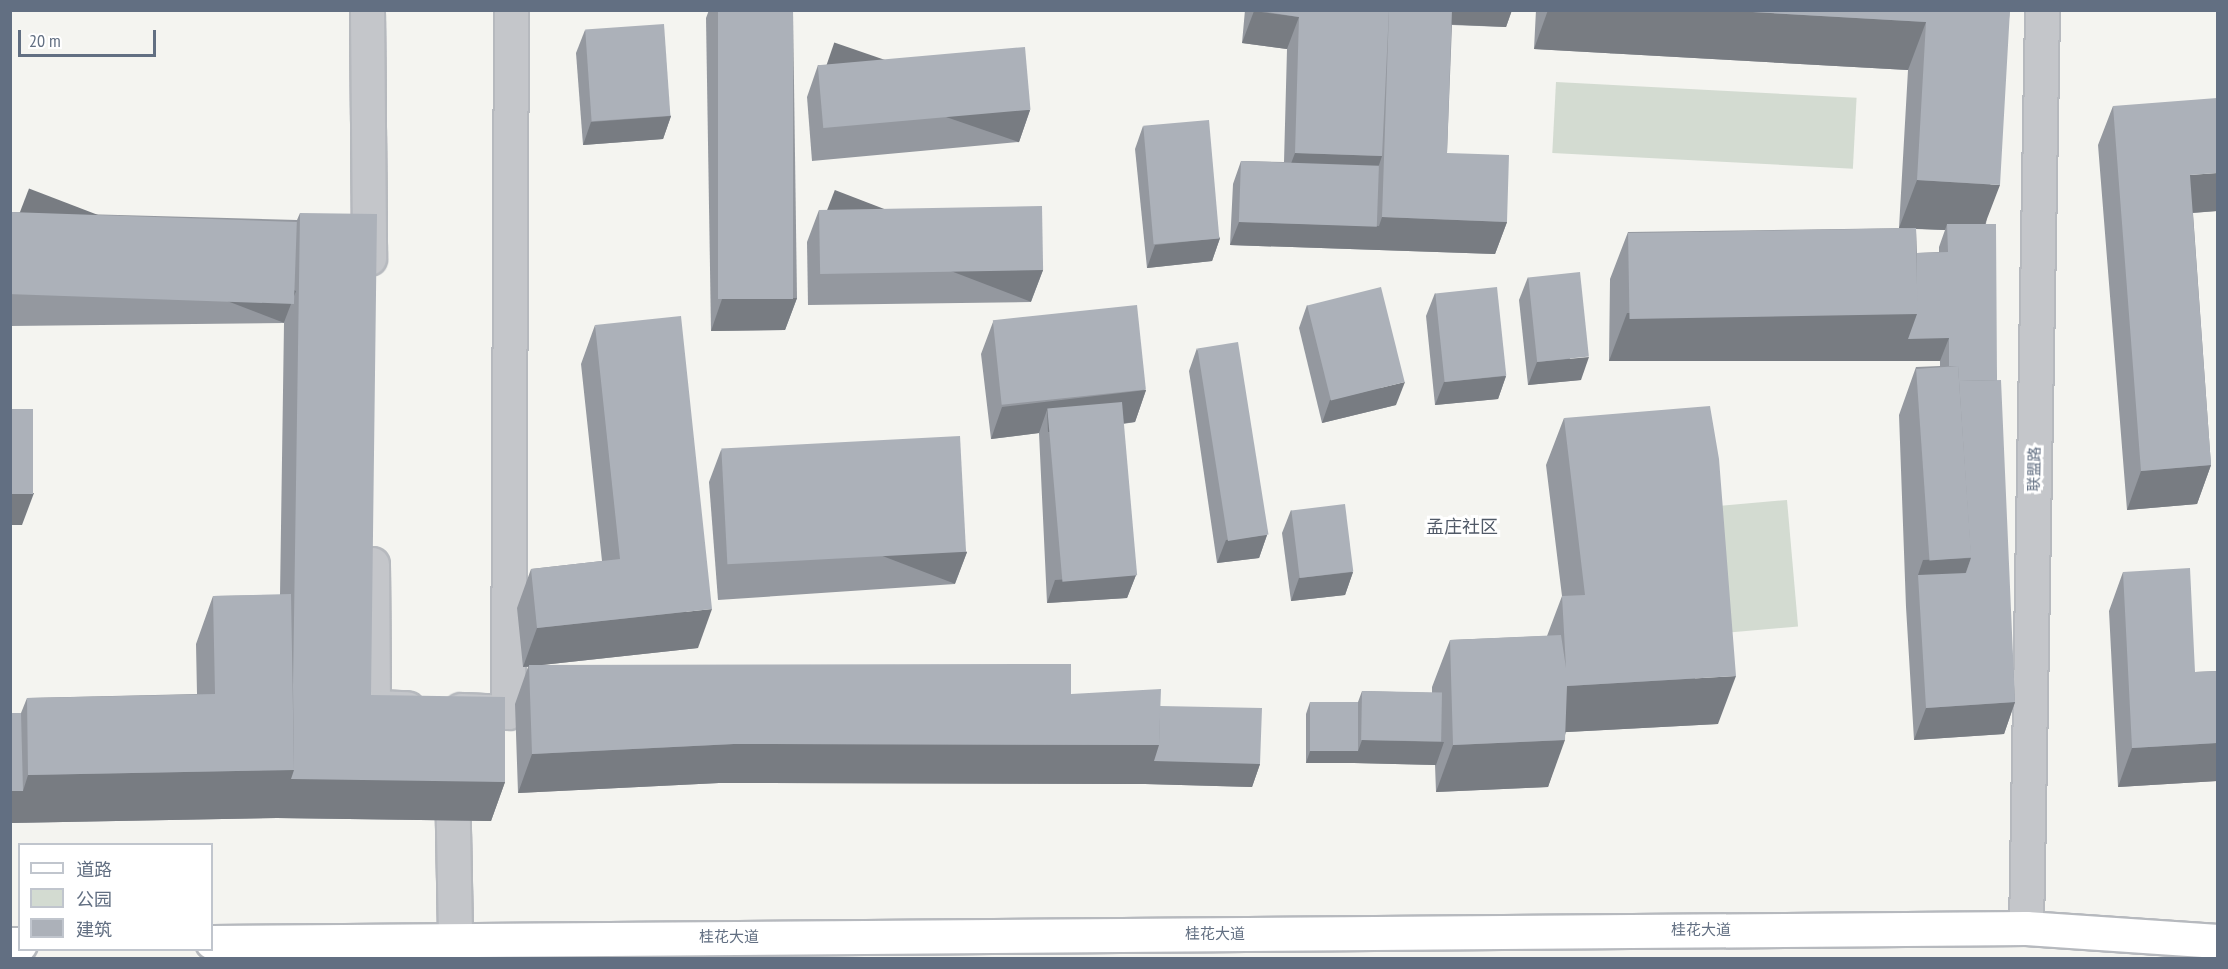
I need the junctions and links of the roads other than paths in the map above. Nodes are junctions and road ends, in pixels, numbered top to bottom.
1 (367, 10) edge
2 (511, 10) edge
3 (2042, 10) edge
4 (370, 294) edge
5 (371, 530) edge
6 (452, 730) junction
7 (2026, 928) junction
8 (2217, 941) edge
9 (213, 942) edge
10 (471, 946) edge

1 - 4 street
2 - 6 street
3 - 7 street, 联盟路
5 - 6 street
6 - 10 street
7 - 8 main road, 桂花大道
7 - 10 main road, 桂花大道
9 - 10 main road, 桂花大道

